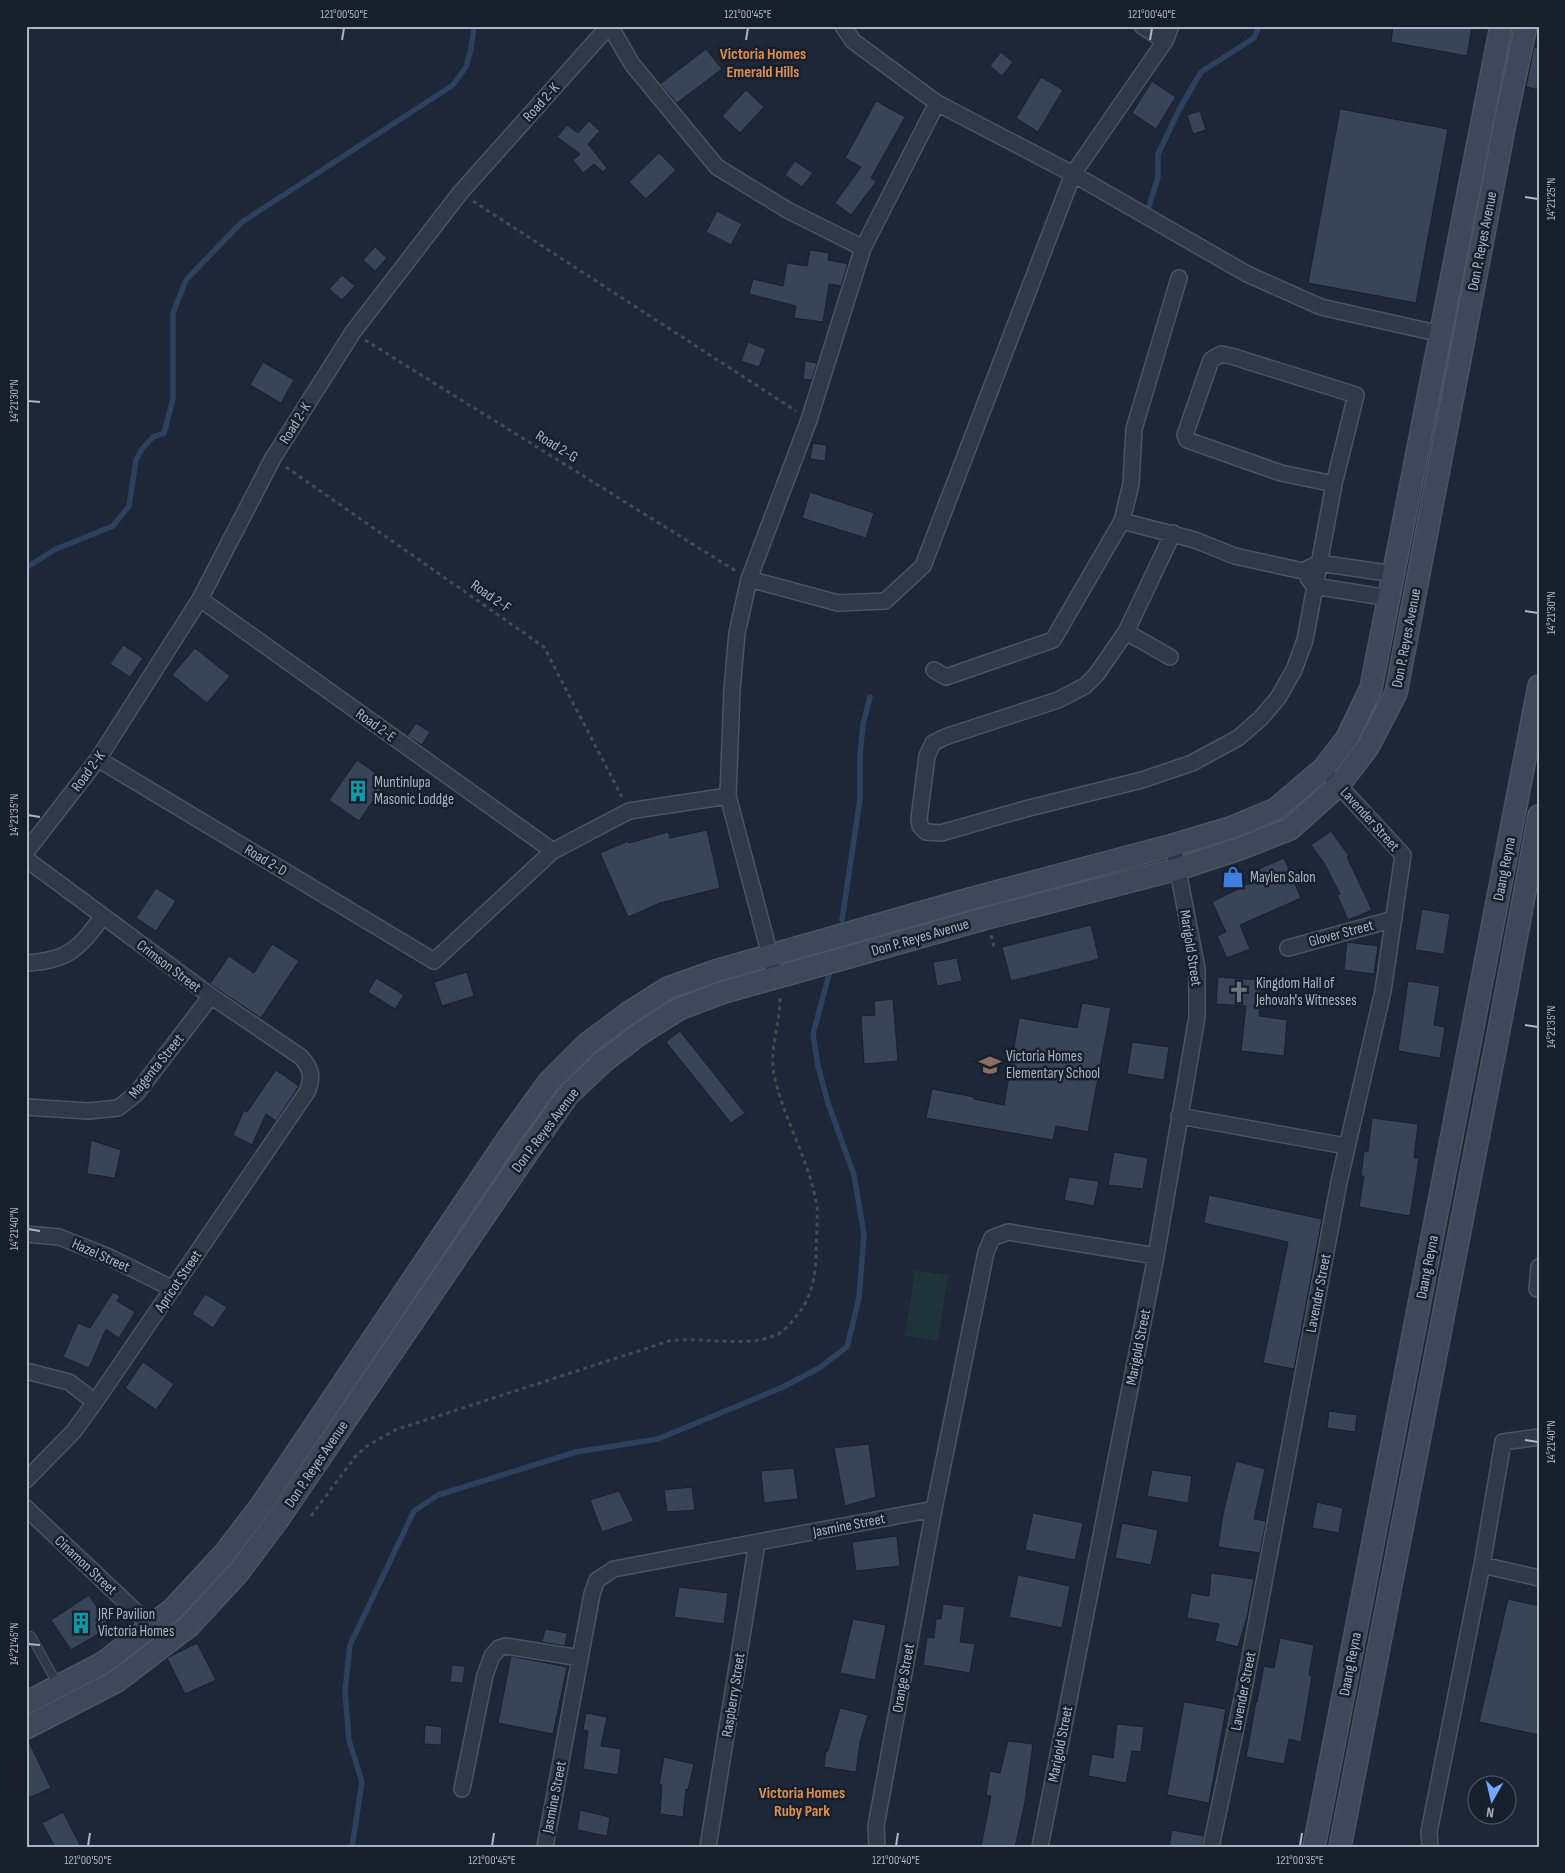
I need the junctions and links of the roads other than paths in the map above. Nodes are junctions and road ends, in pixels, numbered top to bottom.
1 (610, 26) edge
2 (843, 26) edge
3 (1142, 26) edge
4 (1171, 26) edge
5 (1501, 26) edge
6 (1526, 26) edge
7 (1165, 41) junction
8 (937, 103) junction
9 (1072, 174) junction
10 (863, 248) junction
11 (1179, 278) dead end
12 (1441, 334) junction
13 (1334, 484) junction
14 (1122, 521) junction
15 (1402, 532) junction
16 (1173, 533) junction
17 (1426, 537) junction
18 (1319, 563) junction
19 (1302, 571) junction
20 (1394, 574) junction
21 (749, 579) junction
22 (1314, 586) junction
23 (1389, 598) junction
24 (200, 599) junction
25 (1126, 632) junction
26 (1170, 657) dead end
27 (934, 670) dead end
28 (1539, 686) edge
29 (98, 759) junction
30 (1324, 768) junction
31 (1339, 785) junction
32 (728, 796) junction
33 (1513, 820) junction
34 (1538, 822) edge
35 (1173, 845) junction
36 (553, 851) junction
37 (26, 852) edge
38 (26, 859) edge
39 (1178, 869) junction
40 (1503, 872) junction
41 (1533, 872) edge
42 (103, 916) junction
43 (1394, 919) junction
44 (1288, 948) dead end
45 (769, 955) junction
46 (26, 963) edge
47 (776, 978) junction
48 (211, 996) junction
49 (311, 1072) joint
50 (26, 1107) edge
51 (1179, 1116) junction
52 (1346, 1146) junction
53 (26, 1234) edge
54 (1156, 1256) junction
55 (1539, 1267) edge
56 (173, 1289) junction
57 (1539, 1289) edge
58 (26, 1371) edge
59 (95, 1402) junction
60 (1539, 1437) edge
61 (26, 1480) edge
62 (26, 1508) edge
63 (934, 1509) junction
64 (757, 1543) junction
65 (1482, 1565) junction
66 (1539, 1578) edge
67 (151, 1626) junction
68 (26, 1639) edge
69 (168, 1642) junction
70 (580, 1658) junction
71 (59, 1686) junction
72 (26, 1703) edge
73 (26, 1728) edge
74 (462, 1789) dead end
75 (545, 1847) edge
76 (708, 1847) edge
77 (877, 1847) edge
78 (1040, 1847) edge
79 (1211, 1847) edge
80 (1314, 1847) edge
81 (1340, 1847) edge
82 (1430, 1847) edge

1 - 10 street
1 - 24 street, Road 2-K
2 - 8 street
3 - 7 street
4 - 7 street
5 - 12 street, Don P. Reyes Avenue
6 - 17 street, Don P. Reyes Avenue
7 - 9 street
8 - 9 street
8 - 10 street
9 - 12 street
9 - 21 street
10 - 21 street
11 - 14 street
12 - 15 street, Don P. Reyes Avenue
13 - 13 street
13 - 18 street
14 - 16 street
14 - 27 street
15 - 17 street
15 - 20 street, Don P. Reyes Avenue
16 - 19 street
16 - 25 street
17 - 31 street, Don P. Reyes Avenue
18 - 19 street
18 - 20 street
18 - 22 street
19 - 22 street
20 - 23 street, Don P. Reyes Avenue
21 - 32 street
22 - 23 street
22 - 25 street
23 - 30 street, Don P. Reyes Avenue
24 - 29 street, Road 2-K
24 - 36 street, Road 2-E
25 - 26 street
28 - 33 street, Daang Reyna
29 - 36 street, Road 2-D
29 - 37 street, Road 2-K
30 - 31 street, Lavender Street
30 - 35 street, Don P. Reyes Avenue
31 - 39 street, Don P. Reyes Avenue
31 - 43 street, Lavender Street
32 - 36 street
32 - 45 street
33 - 34 street
33 - 40 street, Daang Reyna
34 - 41 street, Daang Reyna
35 - 39 street, Marigold Street
35 - 45 street, Don P. Reyes Avenue
38 - 42 street, Crimson Street
39 - 47 street, Don P. Reyes Avenue
39 - 51 street, Marigold Street
40 - 41 street
40 - 80 street, Daang Reyna
41 - 81 street, Daang Reyna
42 - 46 street
42 - 48 street, Crimson Street
43 - 44 street, Glover Street
43 - 52 street, Lavender Street
45 - 47 street
45 - 67 street, Don P. Reyes Avenue
47 - 69 street, Don P. Reyes Avenue
48 - 49 street, Crimson Street
48 - 50 street, Magenta Street
49 - 56 street, Apricot Street
51 - 52 street
51 - 54 street, Marigold Street
52 - 79 street, Lavender Street
53 - 56 street, Hazel Street
54 - 63 street
54 - 78 street, Marigold Street
55 - 57 street
56 - 59 street, Apricot Street
58 - 59 street
59 - 61 street, Apricot Street
60 - 65 street
62 - 67 street, Cinamon Street
63 - 64 street, Jasmine Street
63 - 77 street, Orange Street
64 - 70 street, Jasmine Street
64 - 76 street, Raspberry Street
65 - 66 street
65 - 82 street
67 - 69 street, Cinamon Street
67 - 71 street, Don P. Reyes Avenue
68 - 71 lane
69 - 73 street, Don P. Reyes Avenue
70 - 74 street
70 - 75 street, Jasmine Street
71 - 72 street, Don P. Reyes Avenue

